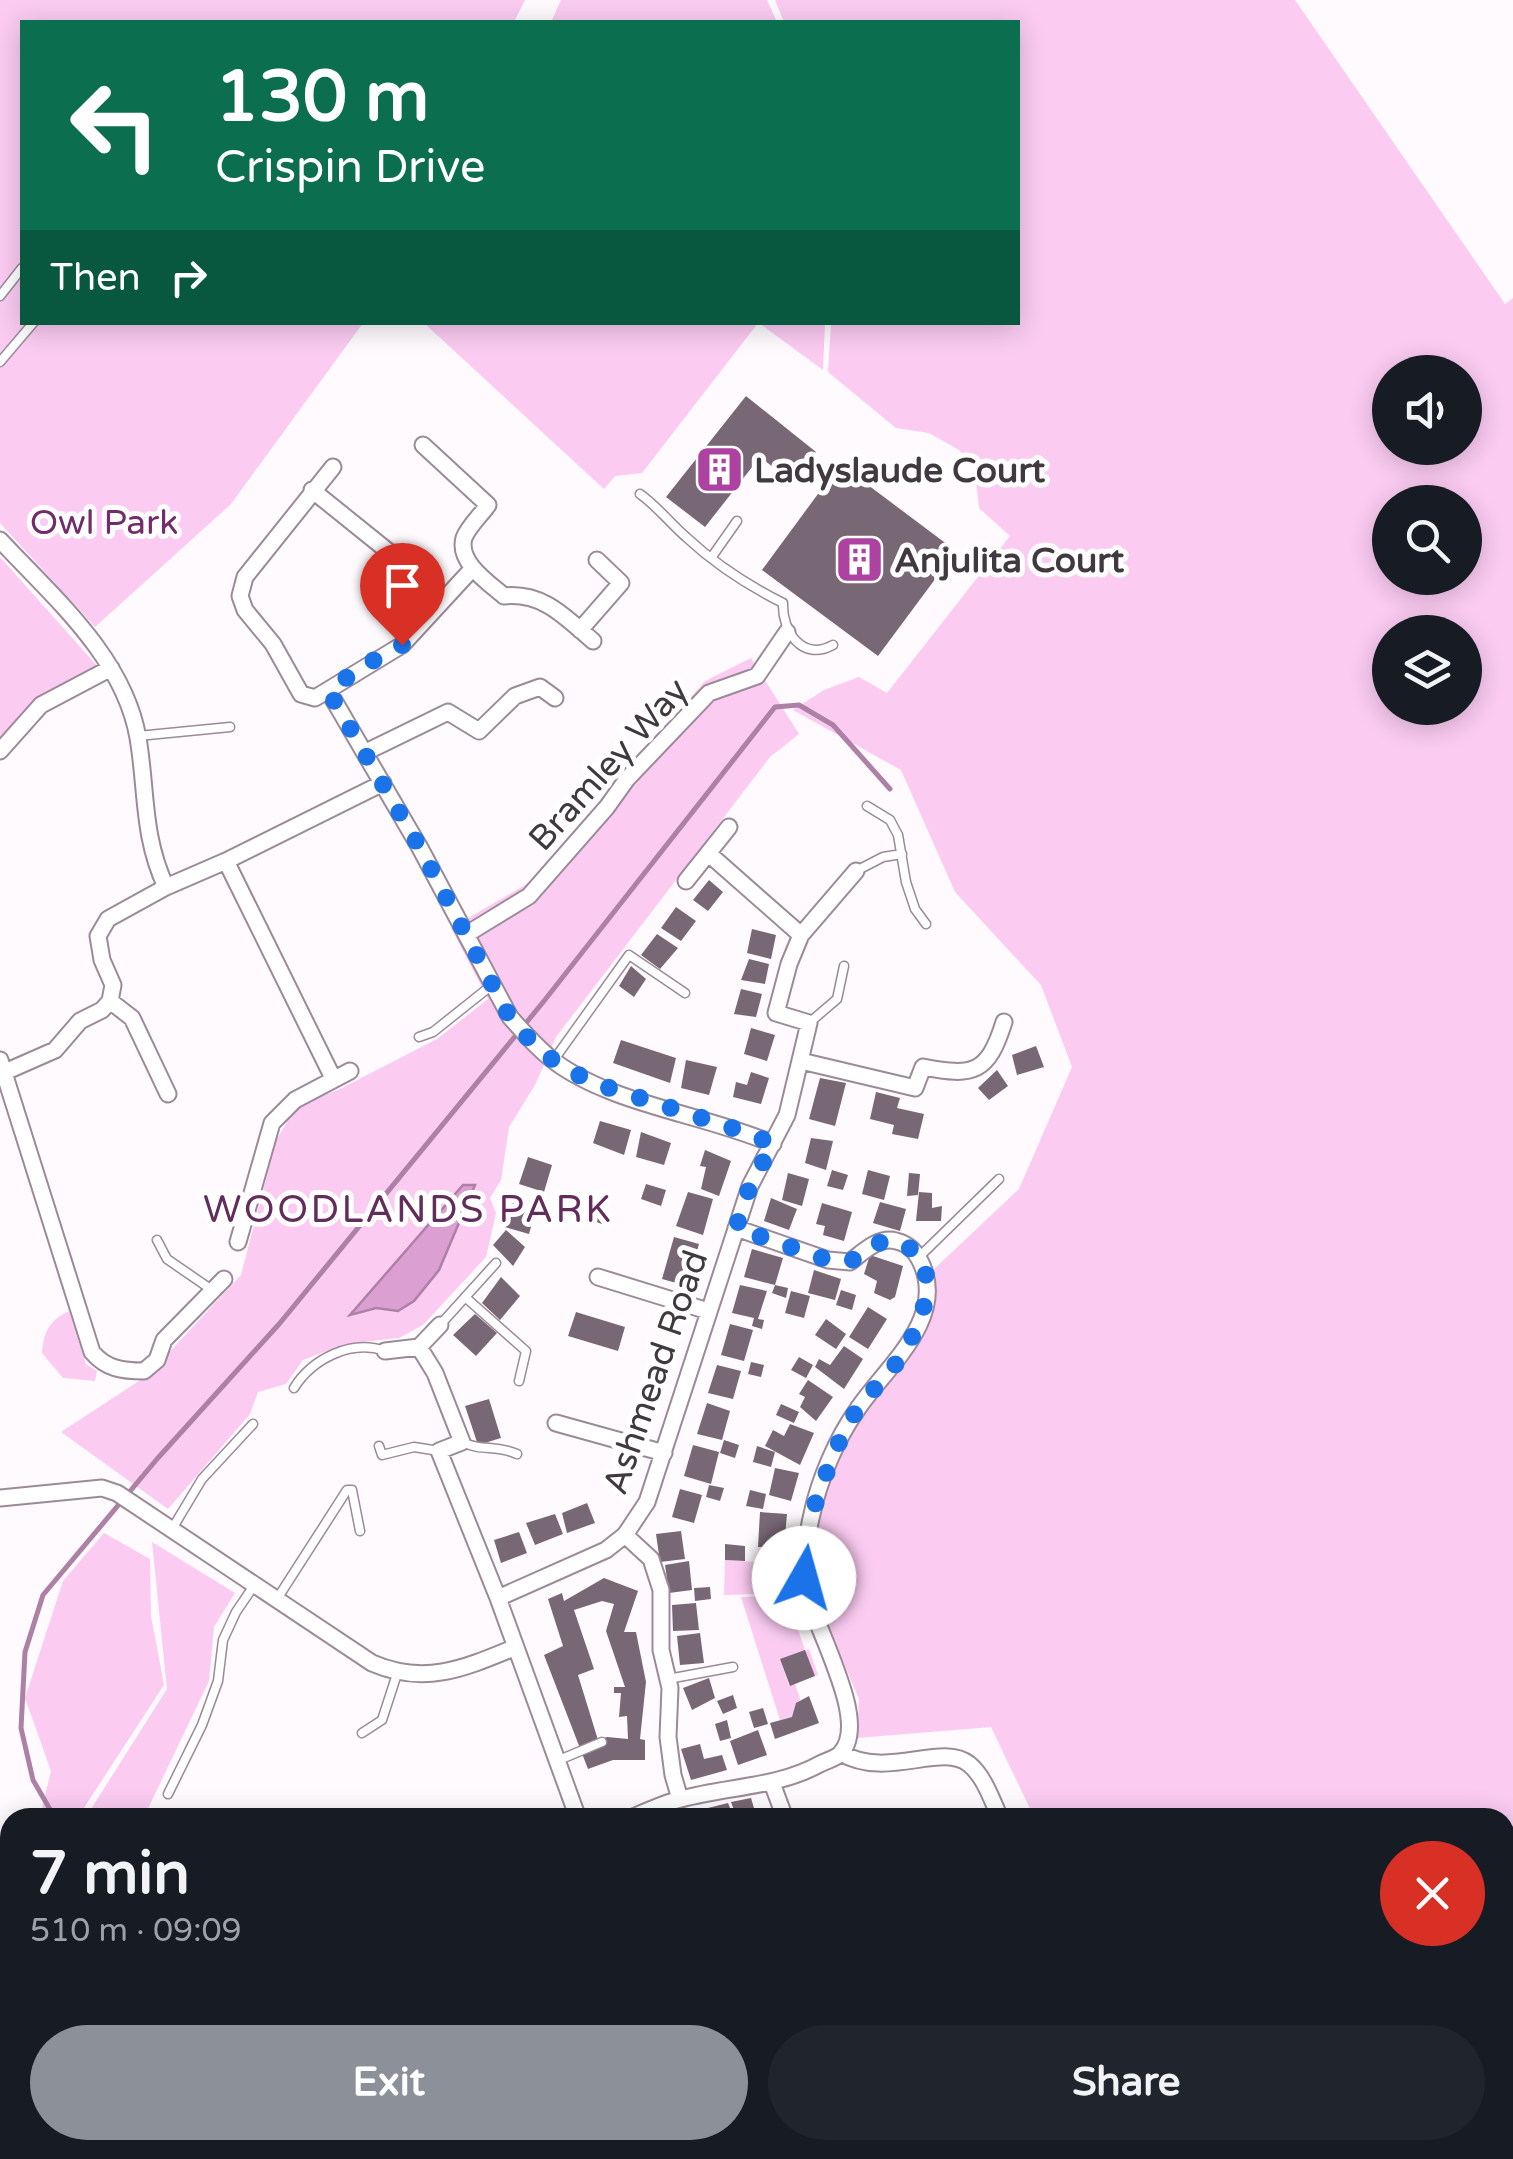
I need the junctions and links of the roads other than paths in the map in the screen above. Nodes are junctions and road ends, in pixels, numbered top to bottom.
1 (20, 271) edge
2 (0, 296) edge
3 (31, 325) edge
4 (0, 362) edge
5 (422, 445) dead end
6 (332, 467) dead end
7 (312, 490) junction
8 (640, 494) dead end
9 (737, 521) dead end
10 (0, 540) edge
11 (388, 552) dead end
12 (711, 558) junction
13 (597, 560) dead end
14 (473, 568) junction
15 (580, 630) junction
16 (786, 632) junction
17 (594, 641) dead end
18 (833, 646) dead end
19 (111, 668) junction
20 (329, 692) junction
21 (555, 698) dead end
22 (230, 726) dead end
23 (138, 736) junction
24 (0, 751) edge
25 (366, 752) junction
26 (383, 783) junction
27 (867, 806) dead end
28 (729, 827) dead end
29 (708, 854) junction
30 (902, 854) junction
31 (226, 861) junction
32 (856, 872) joint
33 (686, 881) dead end
34 (166, 886) junction
35 (926, 924) dead end
36 (467, 934) junction
37 (801, 935) junction
38 (844, 966) dead end
39 (492, 985) junction
40 (685, 993) dead end
41 (110, 1002) junction
42 (809, 1022) junction
43 (1004, 1022) dead end
44 (419, 1036) dead end
45 (554, 1061) junction
46 (801, 1062) junction
47 (2, 1066) edge
48 (350, 1071) dead end
49 (333, 1078) junction
50 (168, 1094) dead end
51 (773, 1144) junction
52 (999, 1179) dead end
53 (736, 1228) junction
54 (157, 1240) dead end
55 (238, 1242) dead end
56 (919, 1257) junction
57 (496, 1263) dead end
58 (598, 1277) dead end
59 (218, 1285) joint
60 (465, 1297) junction
61 (708, 1311) junction
62 (440, 1325) joint
63 (419, 1347) junction
64 (386, 1351) joint
65 (519, 1381) dead end
66 (294, 1388) dead end
67 (253, 1424) dead end
68 (556, 1424) dead end
69 (462, 1442) junction
70 (379, 1446) dead end
71 (439, 1451) junction
72 (664, 1453) junction
73 (517, 1454) dead end
74 (0, 1498) edge
75 (172, 1529) junction
76 (360, 1531) dead end
77 (625, 1536) junction
78 (255, 1584) junction
79 (498, 1598) junction
80 (278, 1599) junction
81 (516, 1648) junction
82 (733, 1666) dead end
83 (397, 1674) junction
84 (668, 1679) junction
85 (362, 1733) dead end
86 (602, 1742) dead end
87 (841, 1753) junction
88 (560, 1760) junction
89 (772, 1783) junction
90 (168, 1794) dead end
91 (680, 1799) junction
92 (575, 1808) edge
93 (657, 1808) edge
94 (781, 1808) edge
95 (995, 1808) edge

1 - 2 lane
3 - 4 lane
5 - 14 street
6 - 7 street
7 - 11 street
7 - 20 street
8 - 12 lane
9 - 12 lane
10 - 19 street
12 - 16 lane
13 - 15 street
14 - 15 street
14 - 20 street
15 - 17 street
16 - 18 lane
16 - 36 street, Bramley Way
19 - 23 street
19 - 24 street
20 - 25 street
21 - 25 street
22 - 23 lane
23 - 34 street
25 - 26 street
26 - 31 street
26 - 36 street
27 - 30 lane
28 - 29 street
29 - 33 street
29 - 37 street
30 - 32 lane
30 - 35 lane
31 - 34 street
31 - 49 street
32 - 37 street
34 - 41 street
36 - 39 street
37 - 42 street
38 - 42 lane
39 - 44 lane
39 - 45 street
40 - 45 lane
41 - 47 street
41 - 50 street
42 - 46 street, Ashmead Road
43 - 46 street
45 - 51 street
46 - 51 street, Ashmead Road
47 - 59 street
48 - 49 street
49 - 55 street
51 - 53 street, Ashmead Road
52 - 56 lane
53 - 56 street
53 - 61 street, Ashmead Road
54 - 59 lane
56 - 87 street
57 - 60 lane
58 - 61 street
60 - 62 lane
60 - 65 lane
61 - 72 street, Ashmead Road
62 - 63 street
63 - 64 street
63 - 69 street
64 - 66 lane
67 - 75 lane
68 - 72 street
69 - 71 street
69 - 73 lane
70 - 71 lane
71 - 79 street
72 - 77 street, Ashmead Road
74 - 75 street
75 - 78 street
76 - 80 lane
77 - 79 street, Ashmead Road
77 - 84 street
78 - 80 street
78 - 90 lane
79 - 81 street
80 - 83 street
81 - 83 street
81 - 88 street
82 - 84 lane
83 - 85 lane
84 - 91 street
86 - 88 lane
87 - 89 street
87 - 95 street
88 - 92 street
89 - 91 street
89 - 94 street
91 - 93 street

